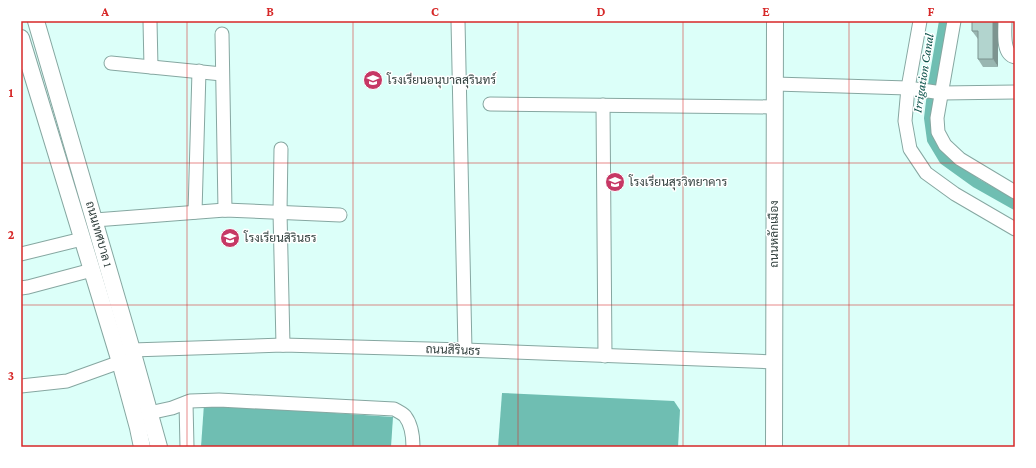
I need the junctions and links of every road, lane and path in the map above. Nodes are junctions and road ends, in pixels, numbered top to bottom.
1 (36, 21) edge
2 (150, 21) edge
3 (458, 21) edge
4 (775, 21) edge
5 (920, 21) edge
6 (954, 21) edge
7 (1004, 21) edge
8 (222, 34) dead end
9 (22, 48) edge
10 (1015, 57) edge
11 (111, 64) dead end
12 (151, 67) junction
13 (199, 71) junction
14 (222, 74) junction
15 (775, 84) junction
16 (908, 88) junction
17 (1015, 92) edge
18 (942, 93) junction
19 (490, 104) dead end
20 (603, 105) junction
21 (775, 107) junction
22 (281, 149) dead end
23 (1015, 192) edge
24 (225, 210) junction
25 (195, 212) junction
26 (280, 212) junction
27 (340, 215) dead end
28 (95, 220) junction
29 (1015, 229) edge
30 (82, 240) junction
31 (21, 254) edge
32 (92, 270) junction
33 (21, 288) edge
34 (283, 345) junction
35 (132, 350) junction
36 (465, 350) junction
37 (605, 356) junction
38 (120, 362) junction
39 (774, 362) junction
40 (21, 386) edge
41 (186, 402) junction
42 (149, 413) junction
43 (142, 447) edge
44 (158, 447) edge
45 (187, 447) edge
46 (413, 447) edge
47 (774, 447) edge

1 - 28 main road, ถนนเทศบาล 1
2 - 12 street
3 - 36 street
4 - 15 main road, ถนนหลักเมือง
5 - 16 street
6 - 18 street
7 - 10 street
8 - 14 street
9 - 30 main road, ถนนเทศบาล 1
11 - 12 street
12 - 13 street
13 - 14 street
13 - 25 street
14 - 24 street
15 - 16 street
15 - 21 main road, ถนนหลักเมือง
16 - 18 street
16 - 29 street
17 - 18 street
18 - 23 street
19 - 20 street
20 - 21 street
20 - 37 street
21 - 39 main road, ถนนหลักเมือง
22 - 26 street
24 - 25 street
24 - 26 street
25 - 28 street
26 - 27 street
26 - 34 street
28 - 35 main road, ถนนเทศบาล 1
30 - 31 street
30 - 32 main road, ถนนเทศบาล 1
32 - 33 street
32 - 38 main road, ถนนเทศบาล 1
34 - 35 street, ถนนสิรินธร
34 - 36 street, ถนนสิรินธร
35 - 42 main road, ถนนเทศบาล 1
36 - 37 street, ถนนสิรินธร
37 - 39 street, ถนนสิรินธร
38 - 40 street
38 - 43 main road, ถนนเทศบาล 1
39 - 47 main road, ถนนหลักเมือง
41 - 42 street
41 - 45 street
41 - 46 street
42 - 44 main road, ถนนเทศบาล 1

